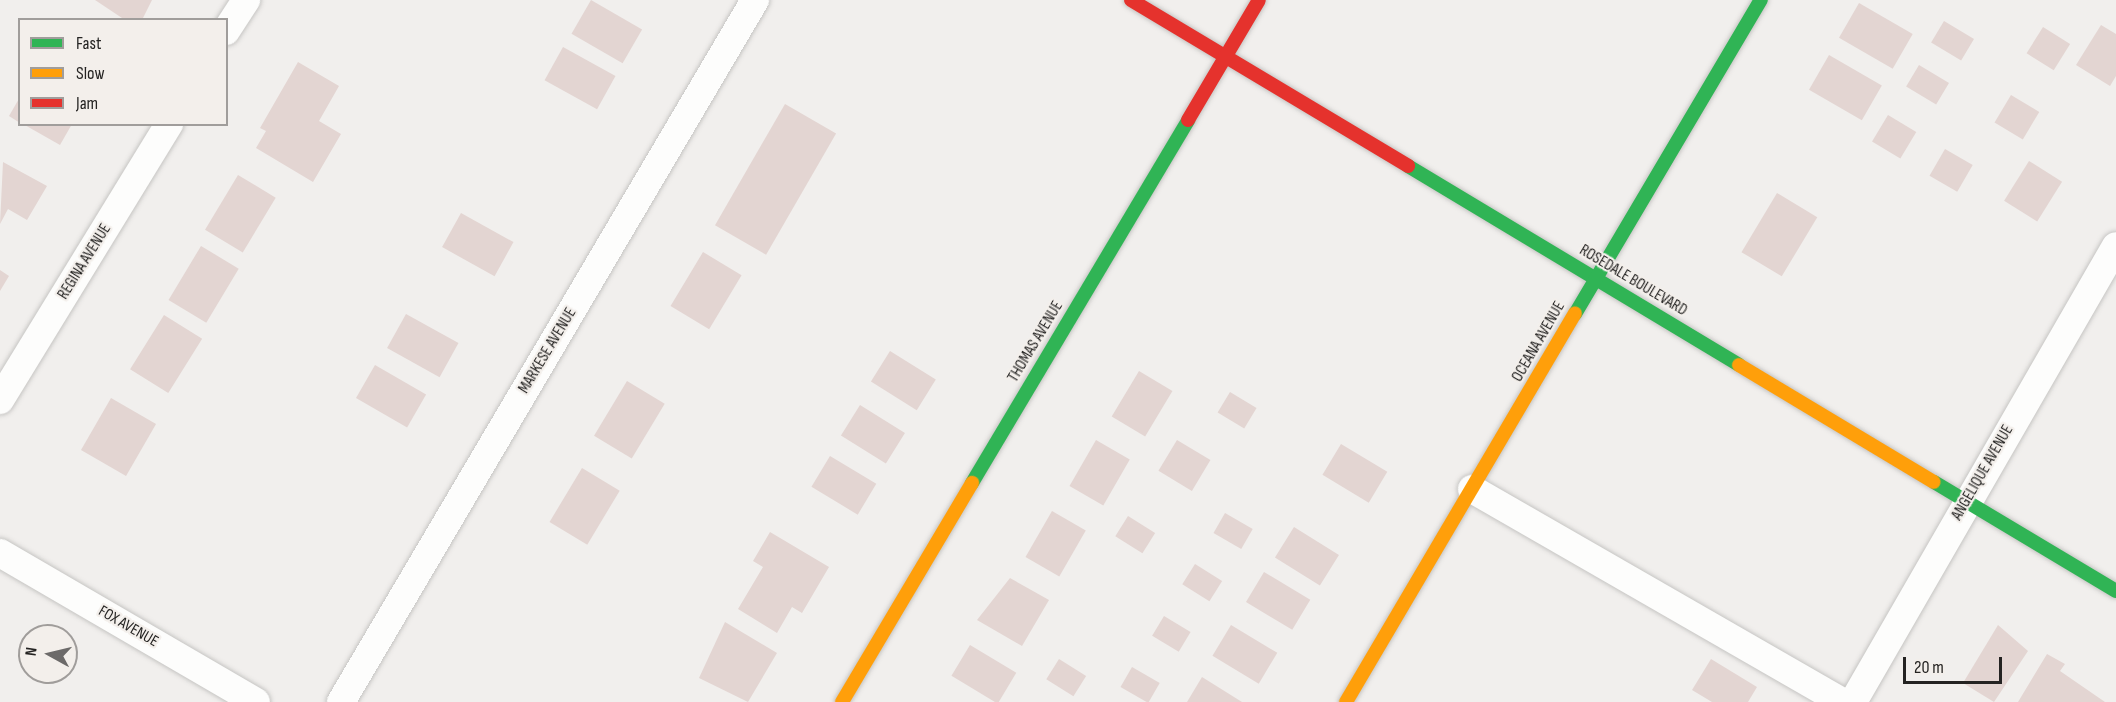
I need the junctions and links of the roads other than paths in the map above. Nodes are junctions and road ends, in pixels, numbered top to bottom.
1 (246, 0) edge
2 (755, 0) edge
3 (1131, 0) edge
4 (1259, 0) edge
5 (1761, 0) edge
6 (228, 28) edge
7 (1225, 55) junction
8 (168, 126) edge
9 (2116, 246) edge
10 (1596, 277) junction
11 (0, 400) edge
12 (1472, 489) junction
13 (1966, 503) junction
14 (0, 553) edge
15 (2116, 591) edge
16 (256, 702) edge
17 (341, 702) edge
18 (842, 702) edge
19 (1346, 702) edge
20 (1842, 702) edge
21 (1853, 702) edge

1 - 6 street
2 - 17 street, MARKESE AVENUE
3 - 7 street, ROSEDALE BOULEVARD
4 - 7 street, THOMAS AVENUE
5 - 10 street, OCEANA AVENUE
7 - 10 street, ROSEDALE BOULEVARD
7 - 18 street, THOMAS AVENUE
8 - 11 street, REGINA AVENUE
9 - 13 street, ANGELIQUE AVENUE
10 - 12 street, OCEANA AVENUE
10 - 13 street, ROSEDALE BOULEVARD
12 - 19 street, OCEANA AVENUE
12 - 20 street
13 - 15 street, ROSEDALE BOULEVARD
13 - 21 street, ANGELIQUE AVENUE
14 - 16 street, FOX AVENUE

